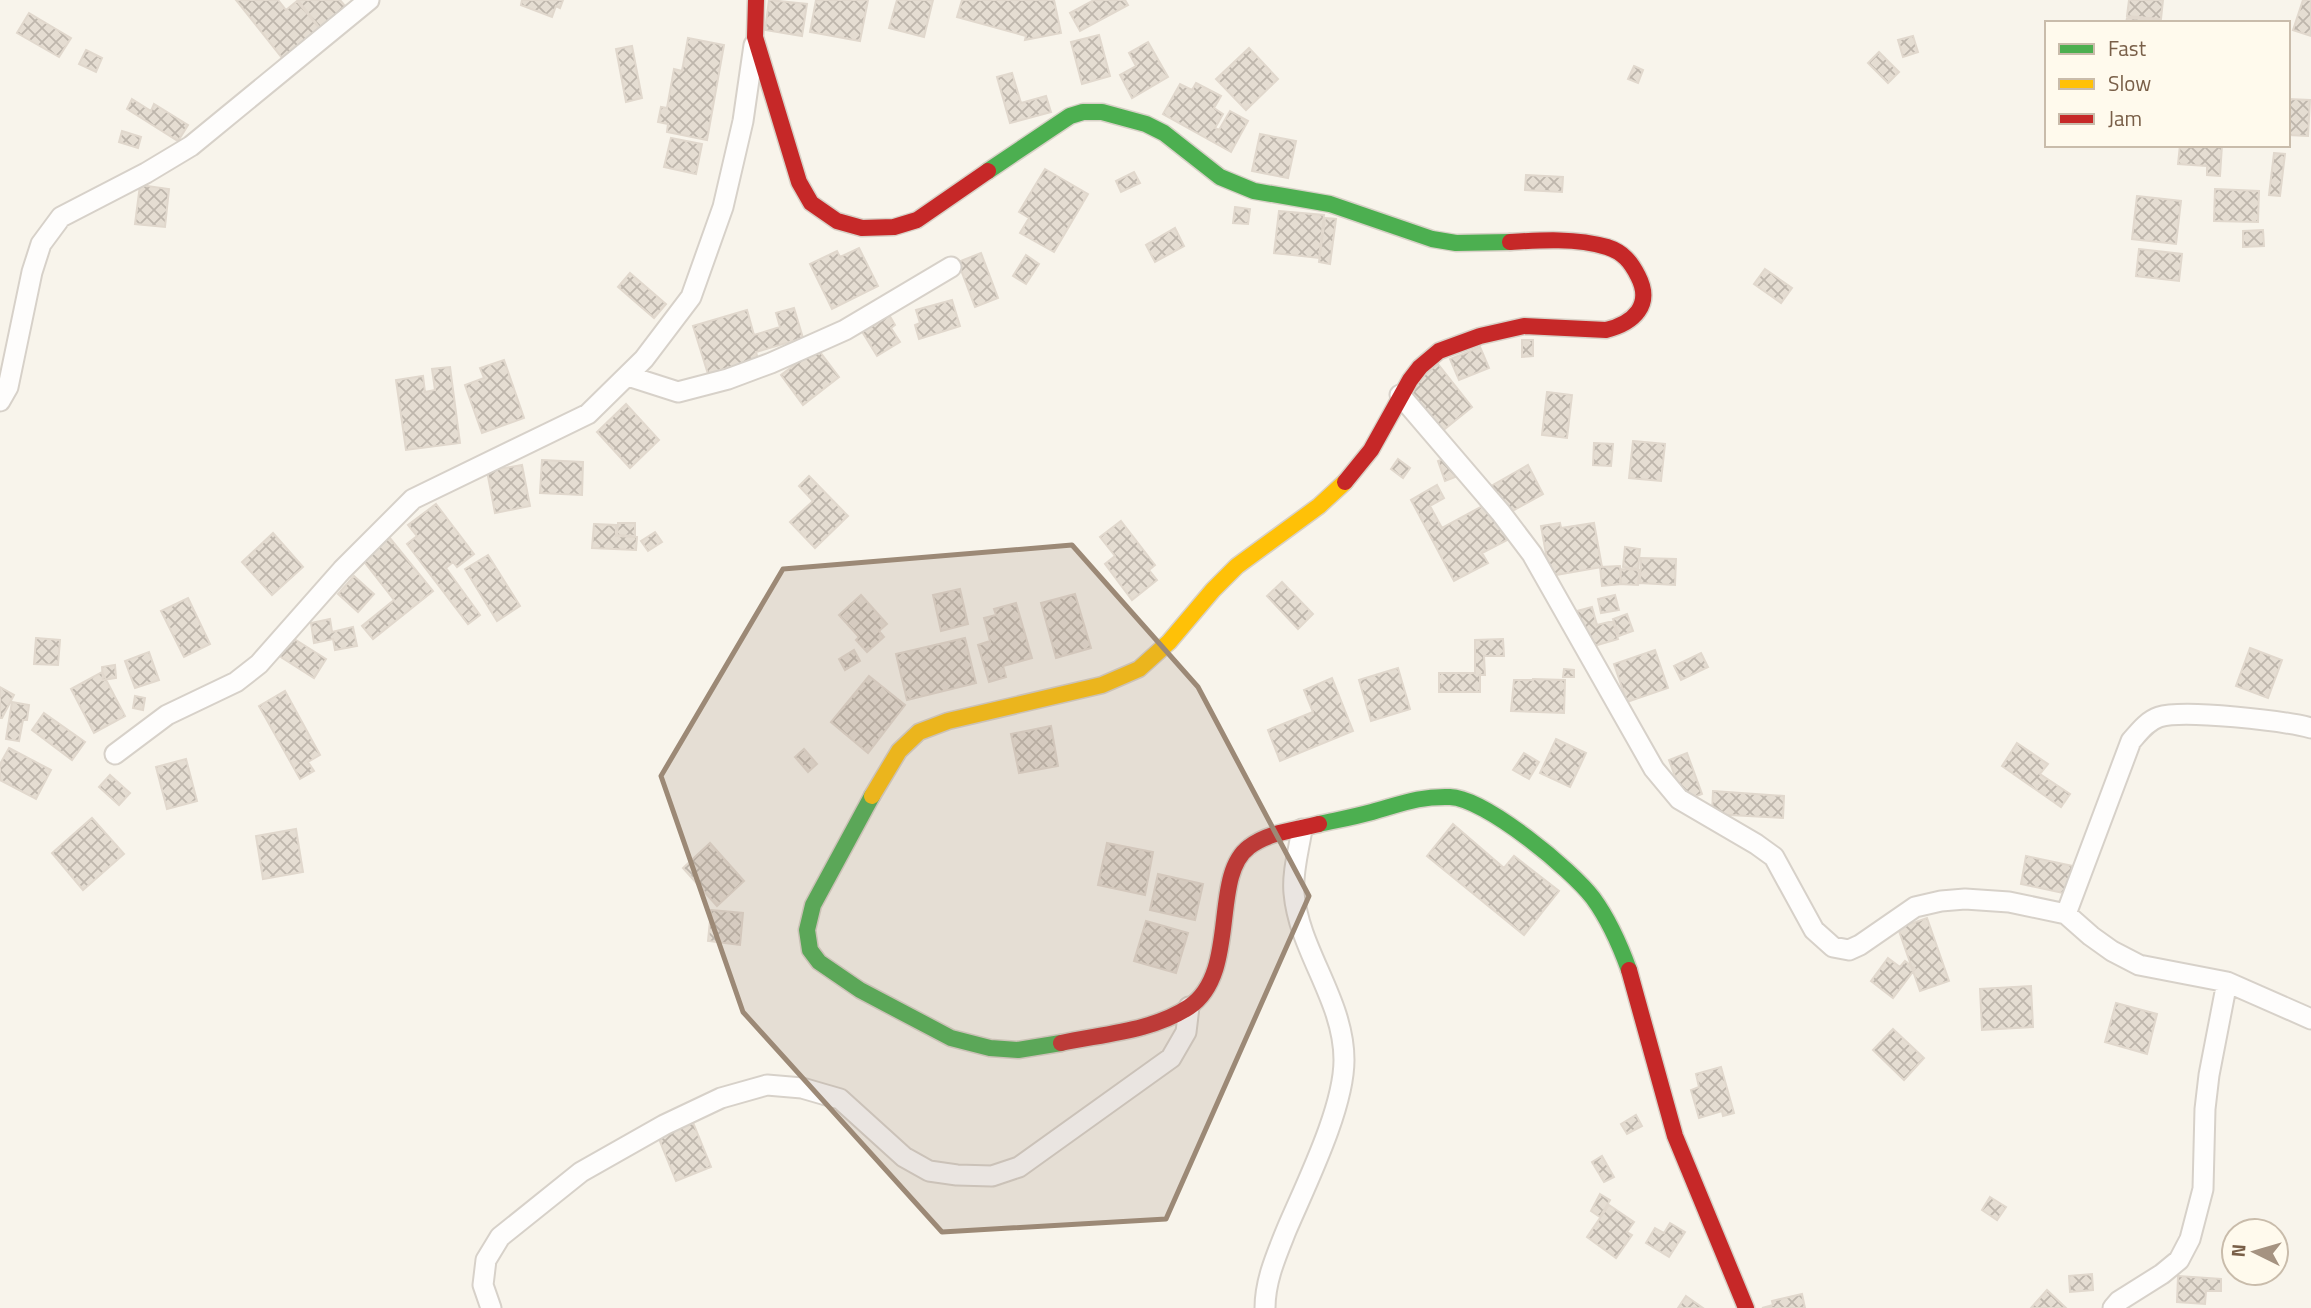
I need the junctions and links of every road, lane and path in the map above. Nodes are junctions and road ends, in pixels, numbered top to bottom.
1 (369, 0) edge
2 (756, 0) edge
3 (755, 37) junction
4 (951, 267) dead end
5 (628, 376) junction
6 (1400, 395) junction
7 (0, 401) edge
8 (2311, 728) edge
9 (115, 754) dead end
10 (1302, 829) junction
11 (2066, 914) junction
12 (2227, 982) junction
13 (1189, 1007) junction
14 (2311, 1018) edge
15 (491, 1308) edge
16 (1265, 1308) edge
17 (1746, 1308) edge
18 (2113, 1308) edge

1 - 7 street
2 - 3 main road
3 - 5 street
3 - 6 main road
4 - 5 street
5 - 9 street
6 - 11 street
6 - 13 main road
8 - 11 street
10 - 13 main road
10 - 16 street
10 - 17 main road
11 - 12 street
12 - 14 street
12 - 18 street
13 - 15 street

